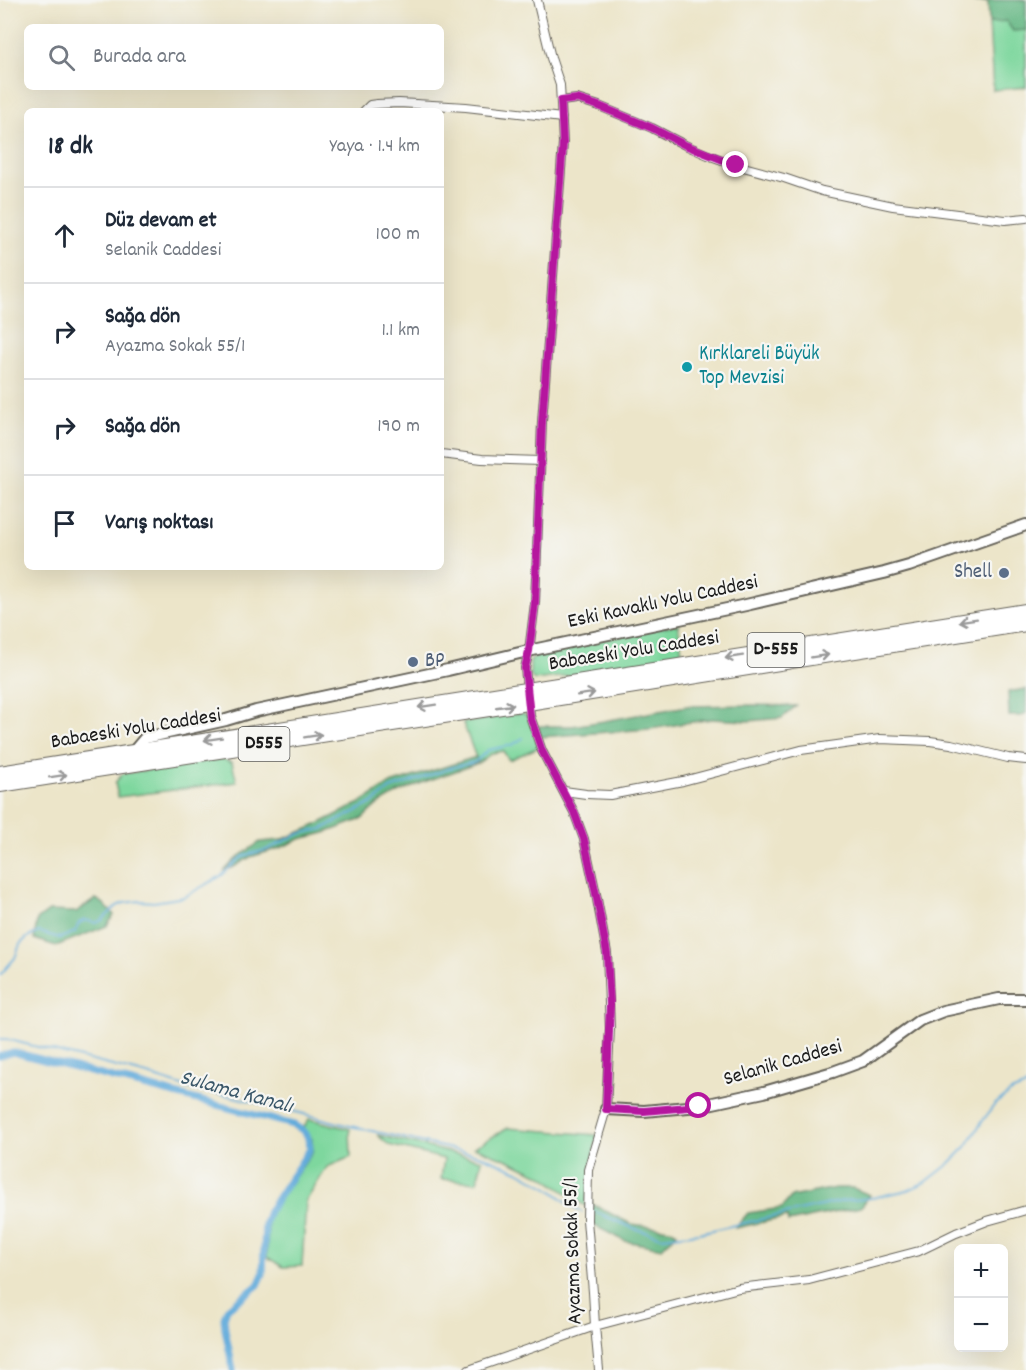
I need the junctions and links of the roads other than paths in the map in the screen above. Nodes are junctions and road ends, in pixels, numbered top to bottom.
1 (537, 0) edge
2 (561, 101) junction
3 (367, 108) edge
4 (562, 118) junction
5 (1026, 218) edge
6 (444, 454) edge
7 (541, 461) junction
8 (1026, 525) edge
9 (1026, 611) edge
10 (1026, 624) edge
11 (529, 651) junction
12 (527, 697) junction
13 (134, 751) junction
14 (1026, 760) edge
15 (0, 773) edge
16 (0, 785) edge
17 (564, 791) junction
18 (1026, 999) edge
19 (606, 1109) junction
20 (1026, 1210) edge
21 (595, 1326) junction
22 (469, 1370) edge
23 (599, 1370) edge

1 - 2 street, Ayazma Sokak 55/1
2 - 4 street, Ayazma Sokak 55/1
2 - 5 street
3 - 4 street
4 - 7 street, Ayazma Sokak 55/1
6 - 7 street
7 - 11 street, Ayazma Sokak 55/1
8 - 11 street, Eski Kavaklı Yolu Caddesi
9 -> 12 highway, Babaeski Yolu Caddesi / D-555
12 -> 10 highway, Babaeski Yolu Caddesi / D-555
11 - 12 street, Ayazma Sokak 55/1
11 - 13 street, Eski Kavaklı Yolu Caddesi
12 -> 13 highway, Babaeski Yolu Caddesi / D555
16 -> 12 highway, Babaeski Yolu Caddesi / D555
12 - 17 street, Ayazma Sokak 55/1
13 - 15 highway, Babaeski Yolu Caddesi / D555
14 - 17 street
17 - 19 street, Ayazma Sokak 55/1
18 - 19 street, Selanik Caddesi
19 - 21 street, Ayazma Sokak 55/1
20 - 21 street
21 - 22 street
21 - 23 street, Ayazma Sokak 55/1

